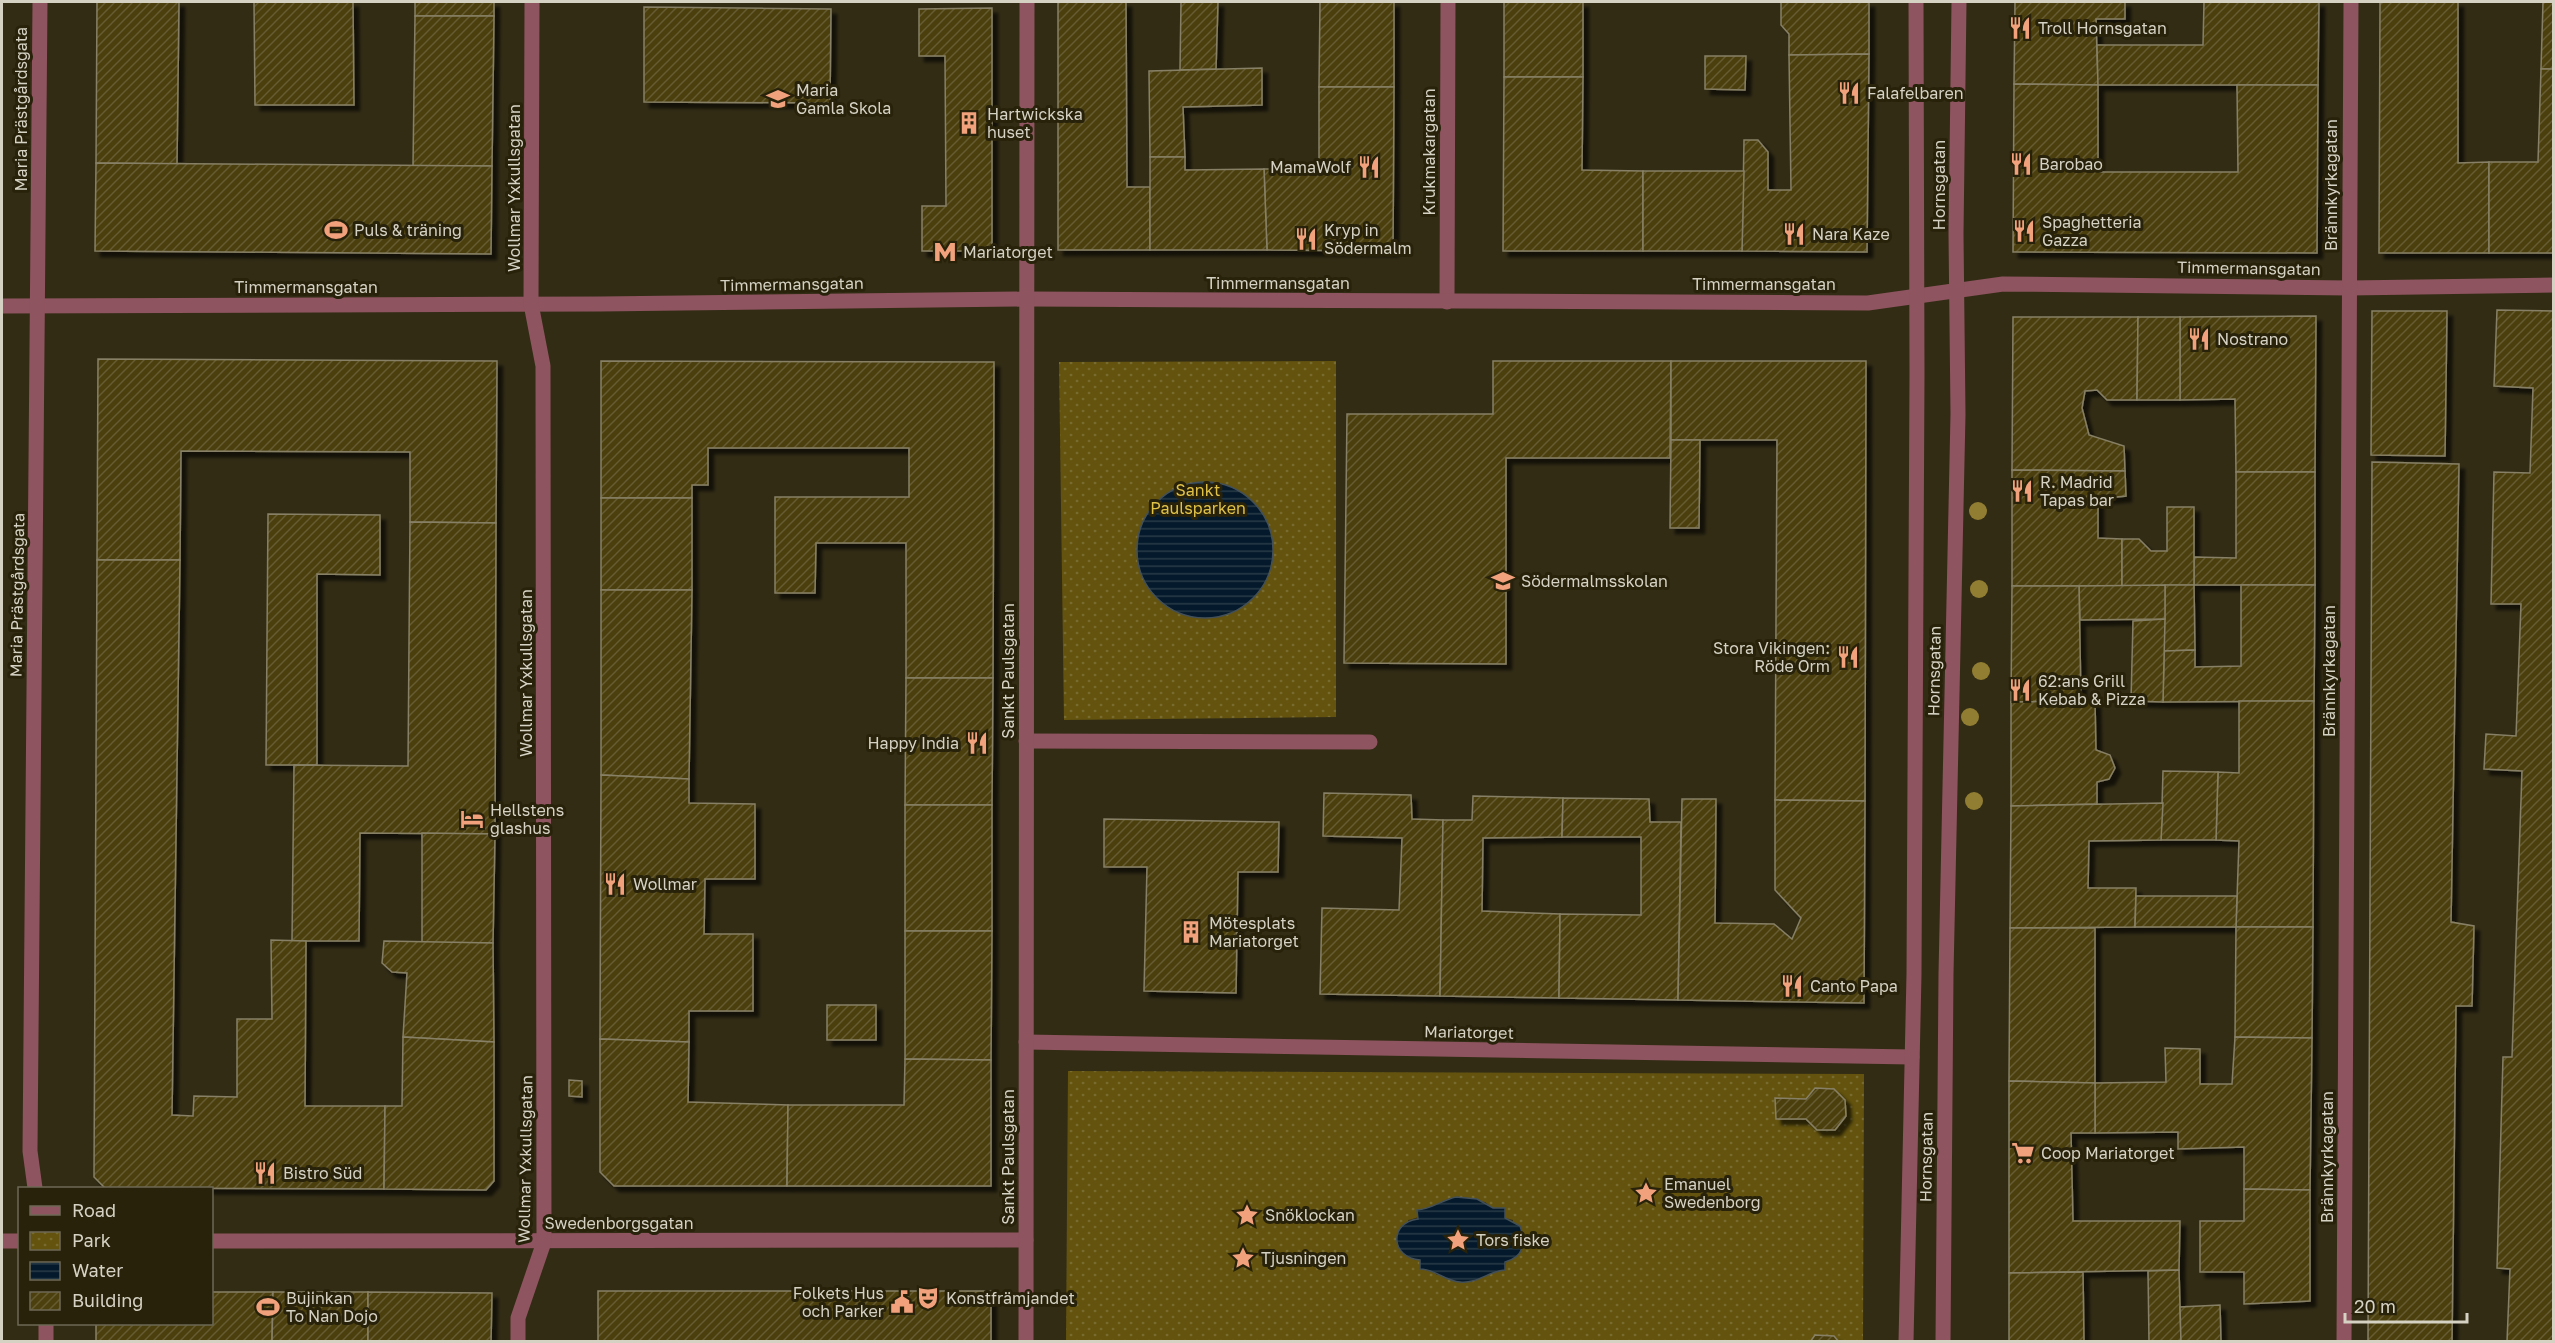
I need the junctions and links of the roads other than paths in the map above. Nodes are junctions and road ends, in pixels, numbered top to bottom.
1 (40, 2) edge
2 (532, 2) edge
3 (1027, 2) edge
4 (1448, 2) edge
5 (1916, 2) edge
6 (1959, 2) edge
7 (2351, 2) edge
8 (2553, 285) edge
9 (2349, 288) junction
10 (1957, 291) junction
11 (1917, 296) junction
12 (1027, 299) junction
13 (1447, 302) junction
14 (531, 304) junction
15 (2, 306) edge
16 (38, 306) junction
17 (1026, 741) junction
18 (1370, 742) dead end
19 (1026, 1042) junction
20 (1912, 1057) junction
21 (35, 1187) edge
22 (1026, 1240) junction
23 (2, 1241) edge
24 (18, 1241) edge
25 (213, 1241) edge
26 (544, 1242) junction
27 (46, 1325) edge
28 (46, 1341) edge
29 (518, 1341) edge
30 (1026, 1341) edge
31 (1906, 1341) edge
32 (1943, 1341) edge
33 (2344, 1341) edge

1 - 16 street, Maria Prästgårdsgata
2 - 14 street, Wollmar Yxkullsgatan
3 - 12 street, Sankt Paulsgatan
4 - 13 street, Krukmakargatan
5 - 11 street, Hornsgatan
6 - 10 street, Hornsgatan
7 - 9 street, Brännkyrkagatan
8 - 9 street, Timmermansgatan
9 - 10 street, Timmermansgatan
9 - 33 street, Brännkyrkagatan
10 - 11 street, Timmermansgatan
10 - 32 street, Hornsgatan
11 - 13 street, Timmermansgatan
11 - 20 street, Hornsgatan
12 - 13 street, Timmermansgatan
12 - 14 street, Timmermansgatan
12 - 17 street, Sankt Paulsgatan
14 - 16 street, Timmermansgatan
14 - 26 street, Wollmar Yxkullsgatan
15 - 16 street, Timmermansgatan
16 - 21 street, Maria Prästgårdsgata
17 - 18 street
17 - 19 street, Sankt Paulsgatan
19 - 20 street, Mariatorget
19 - 22 street, Sankt Paulsgatan
20 - 31 street, Hornsgatan
22 - 26 street, Swedenborgsgatan
22 - 30 street, Sankt Paulsgatan
23 - 24 street
25 - 26 street, Swedenborgsgatan
26 - 29 street, Wollmar Yxkullsgatan
27 - 28 street

